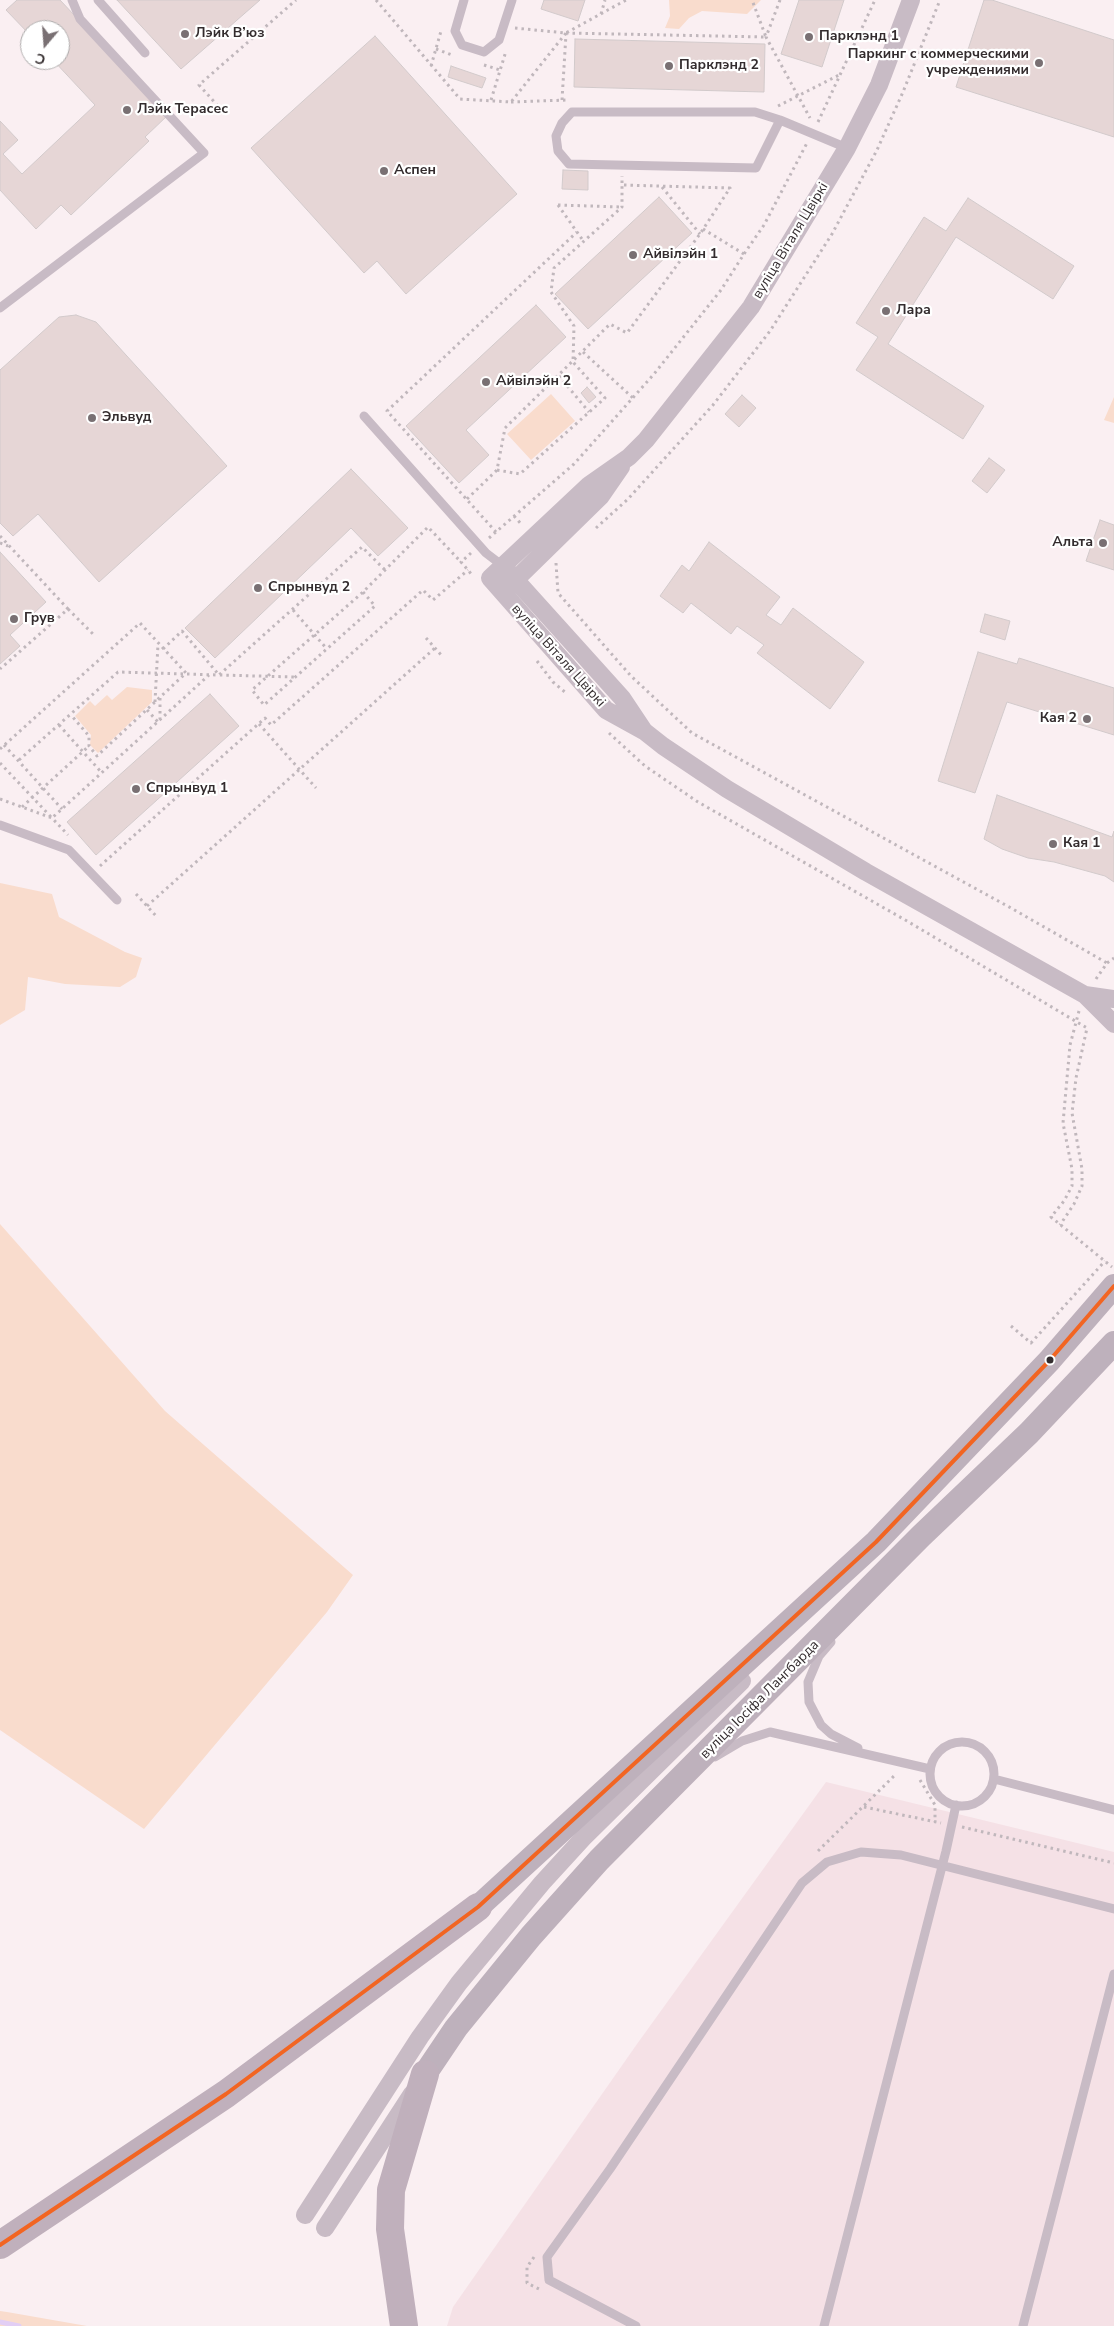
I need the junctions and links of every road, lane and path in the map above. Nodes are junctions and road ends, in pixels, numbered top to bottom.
1 (72, 0) edge
2 (98, 0) edge
3 (296, 0) edge
4 (376, 0) edge
5 (464, 0) edge
6 (512, 0) edge
7 (605, 0) edge
8 (626, 0) edge
9 (752, 0) edge
10 (759, 0) edge
11 (780, 0) edge
12 (911, 0) edge
13 (755, 4) junction
14 (600, 14) junction
15 (513, 28) dead end
16 (566, 33) junction
17 (766, 37) junction
18 (145, 53) dead end
19 (839, 74) dead end
20 (796, 95) junction
21 (562, 100) dead end
22 (218, 106) dead end
23 (766, 116) junction
24 (780, 120) junction
25 (815, 127) dead end
26 (847, 148) junction
27 (623, 165) junction
28 (622, 185) junction
29 (661, 186) junction
30 (622, 207) junction
31 (703, 229) junction
32 (577, 232) junction
33 (700, 234) junction
34 (584, 242) junction
35 (744, 254) dead end
36 (0, 308) edge
37 (583, 352) junction
38 (573, 362) junction
39 (559, 376) junction
40 (633, 398) dead end
41 (590, 412) junction
42 (364, 416) dead end
43 (629, 457) junction
44 (497, 470) junction
45 (467, 499) junction
46 (496, 532) dead end
47 (0, 536) edge
48 (0, 543) edge
49 (11, 548) junction
50 (486, 553) junction
51 (461, 562) dead end
52 (556, 563) dead end
53 (385, 570) junction
54 (468, 570) dead end
55 (496, 572) junction
56 (508, 586) junction
57 (363, 592) junction
58 (68, 609) junction
59 (293, 610) junction
60 (93, 634) dead end
61 (315, 635) junction
62 (426, 638) dead end
63 (158, 644) junction
64 (435, 648) junction
65 (163, 649) junction
66 (327, 649) junction
67 (443, 657) dead end
68 (0, 670) edge
69 (156, 673) junction
70 (186, 674) junction
71 (210, 674) junction
72 (219, 675) junction
73 (268, 675) junction
74 (296, 677) junction
75 (160, 698) junction
76 (155, 702) junction
77 (146, 710) junction
78 (71, 715) junction
79 (159, 721) junction
80 (258, 724) junction
81 (59, 725) junction
82 (4, 745) junction
83 (89, 746) junction
84 (0, 749) edge
85 (83, 751) junction
86 (19, 760) junction
87 (0, 762) edge
88 (645, 766) dead end
89 (299, 769) junction
90 (102, 772) junction
91 (42, 787) junction
92 (316, 788) dead end
93 (32, 797) junction
94 (0, 799) edge
95 (22, 807) junction
96 (62, 808) junction
97 (52, 818) junction
98 (0, 825) edge
99 (72, 839) dead end
100 (92, 860) dead end
101 (136, 894) dead end
102 (117, 900) dead end
103 (147, 906) junction
104 (158, 916) dead end
105 (1107, 963) dead end
106 (1085, 995) junction
107 (1114, 999) edge
108 (1075, 1022) junction
109 (1114, 1024) edge
110 (1060, 1225) junction
111 (1105, 1262) junction
112 (1114, 1268) edge
113 (1114, 1286) edge
114 (1011, 1326) dead end
115 (1114, 1343) edge
116 (876, 1542) junction
117 (864, 1596) junction
118 (847, 1624) dead end
119 (836, 1637) dead end
120 (874, 1756) junction
121 (890, 1770) dead end
122 (930, 1770) junction
123 (898, 1772) dead end
124 (912, 1777) dead end
125 (994, 1780) junction
126 (956, 1806) junction
127 (864, 1807) dead end
128 (651, 1810) junction
129 (1114, 1810) edge
130 (934, 1822) junction
131 (952, 1825) junction
132 (1114, 1863) edge
133 (942, 1867) junction
134 (478, 1907) joint
135 (1114, 1910) edge
136 (1114, 1974) edge
137 (425, 2074) junction
138 (305, 2215) dead end
139 (324, 2228) dead end
140 (0, 2245) edge
141 (404, 2326) edge
142 (636, 2326) edge
143 (824, 2326) edge
144 (1023, 2326) edge

1 - 36 lane
2 - 18 lane
3 - 22 path
4 - 16 path
5 - 6 lane
7 - 14 path
8 - 14 path
9 - 13 path
10 - 13 path
11 - 17 path
12 - 26 street, вуліца Віталя Цвіркі
13 - 17 path
14 - 16 path
15 - 16 path
16 - 17 path
16 - 21 path
17 - 20 path
19 - 20 path
20 - 23 path
20 - 25 path
23 - 24 lane
23 - 27 lane
24 - 26 lane
24 - 27 lane
26 - 43 street, вуліца Віталя Цвіркі
27 - 28 path
28 - 29 path
28 - 30 path
29 - 31 path
29 - 33 path
30 - 32 path
30 - 34 path
31 - 33 path
31 - 35 path
32 - 34 path
32 - 45 path
33 - 37 path
34 - 38 path
37 - 38 path
37 - 40 path
38 - 39 path
38 - 41 path
39 - 41 path
39 - 44 path
41 - 44 path
42 - 50 lane
43 - 55 street, вуліца Віталя Цвіркі
43 - 56 street, вуліца Віталя Цвіркі
44 - 45 path
45 - 46 path
47 - 49 path
48 - 49 path
49 - 58 path
50 - 55 lane
50 - 55 lane
51 - 53 path
52 - 105 path
53 - 57 path
53 - 59 path
54 - 80 path
55 - 56 street
56 - 106 street, вуліца Віталя Цвіркі
57 - 61 path
57 - 66 path
58 - 60 path
58 - 68 path
59 - 61 path
59 - 72 path
61 - 66 path
61 - 73 path
62 - 64 path
63 - 65 path
63 - 69 path
63 - 82 path
64 - 67 path
64 - 89 path
65 - 70 path
65 - 72 path
66 - 74 path
69 - 70 path
69 - 76 path
69 - 78 path
70 - 71 path
70 - 75 path
71 - 72 path
71 - 79 path
72 - 73 path
73 - 74 path
73 - 74 path
75 - 76 path
75 - 79 path
76 - 77 path
77 - 79 path
77 - 83 path
78 - 81 path
78 - 83 path
79 - 90 path
80 - 89 path
80 - 100 path
81 - 85 path
81 - 86 path
82 - 84 path
82 - 86 path
83 - 85 path
85 - 90 path
85 - 91 path
86 - 91 path
87 - 93 path
88 - 108 path
89 - 92 path
89 - 103 path
90 - 96 path
91 - 93 path
91 - 96 path
93 - 95 path
93 - 97 path
94 - 95 path
95 - 97 path
96 - 97 path
97 - 99 path
98 - 102 lane
101 - 103 path
103 - 104 path
106 - 107 street
106 - 109 street
108 - 110 path
108 - 110 path
110 - 111 path
111 - 112 path
111 - 114 path
113 - 116 main road
115 - 117 main road, вуліца Іосіфа Лангбарда
116 - 134 main road
116 - 138 street
117 - 118 lane
117 - 128 main road, вуліца Іосіфа Лангбарда
119 - 120 lane
120 - 122 lane
120 - 128 lane
121 - 123 path
122 - 125 lane
122 - 126 lane
124 - 130 path
125 - 126 lane
125 - 129 lane
126 - 131 lane
127 - 130 path
128 - 137 main road, вуліца Іосіфа Лангбарда
130 - 131 path
131 - 132 path
131 - 133 lane
133 - 135 lane
133 - 142 lane
133 - 143 lane
134 - 140 highway
136 - 144 lane
137 - 139 street
137 - 141 highway

